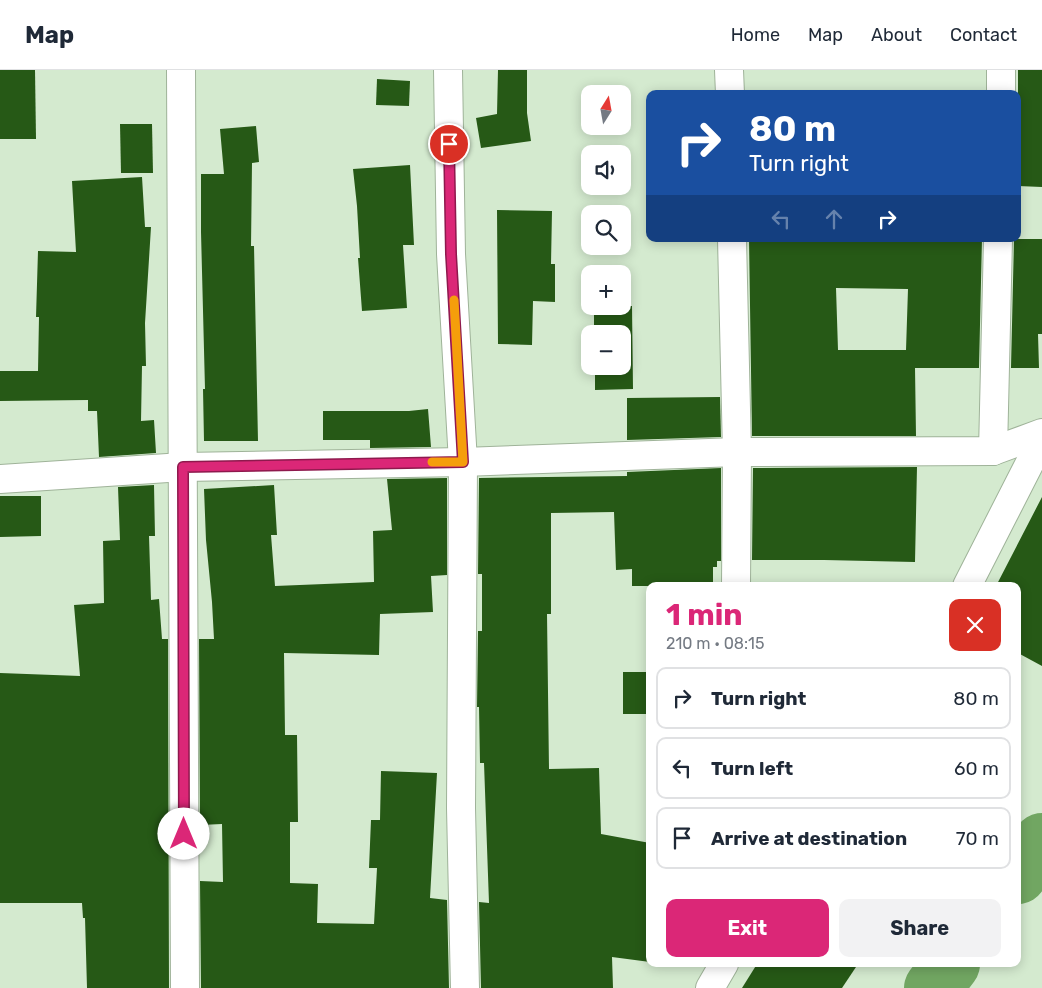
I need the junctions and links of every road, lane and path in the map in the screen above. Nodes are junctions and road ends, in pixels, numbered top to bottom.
1 (181, 70) edge
2 (448, 70) edge
3 (729, 70) edge
4 (1001, 70) edge
5 (730, 90) edge
6 (1000, 90) edge
7 (732, 242) edge
8 (998, 242) edge
9 (1042, 433) edge
10 (1042, 439) edge
11 (993, 451) junction
12 (736, 452) junction
13 (463, 462) junction
14 (183, 467) junction
15 (0, 479) edge
16 (736, 582) edge
17 (969, 582) edge
18 (722, 967) edge
19 (185, 988) edge
20 (465, 988) edge
21 (710, 988) edge

1 - 14 street
2 - 13 street
3 - 5 street
4 - 6 street
7 - 12 street
8 - 11 street
9 - 11 street
10 - 17 street
11 - 12 street
12 - 13 street
12 - 16 street
13 - 14 street
13 - 20 street
14 - 15 street
14 - 19 street
18 - 21 street

